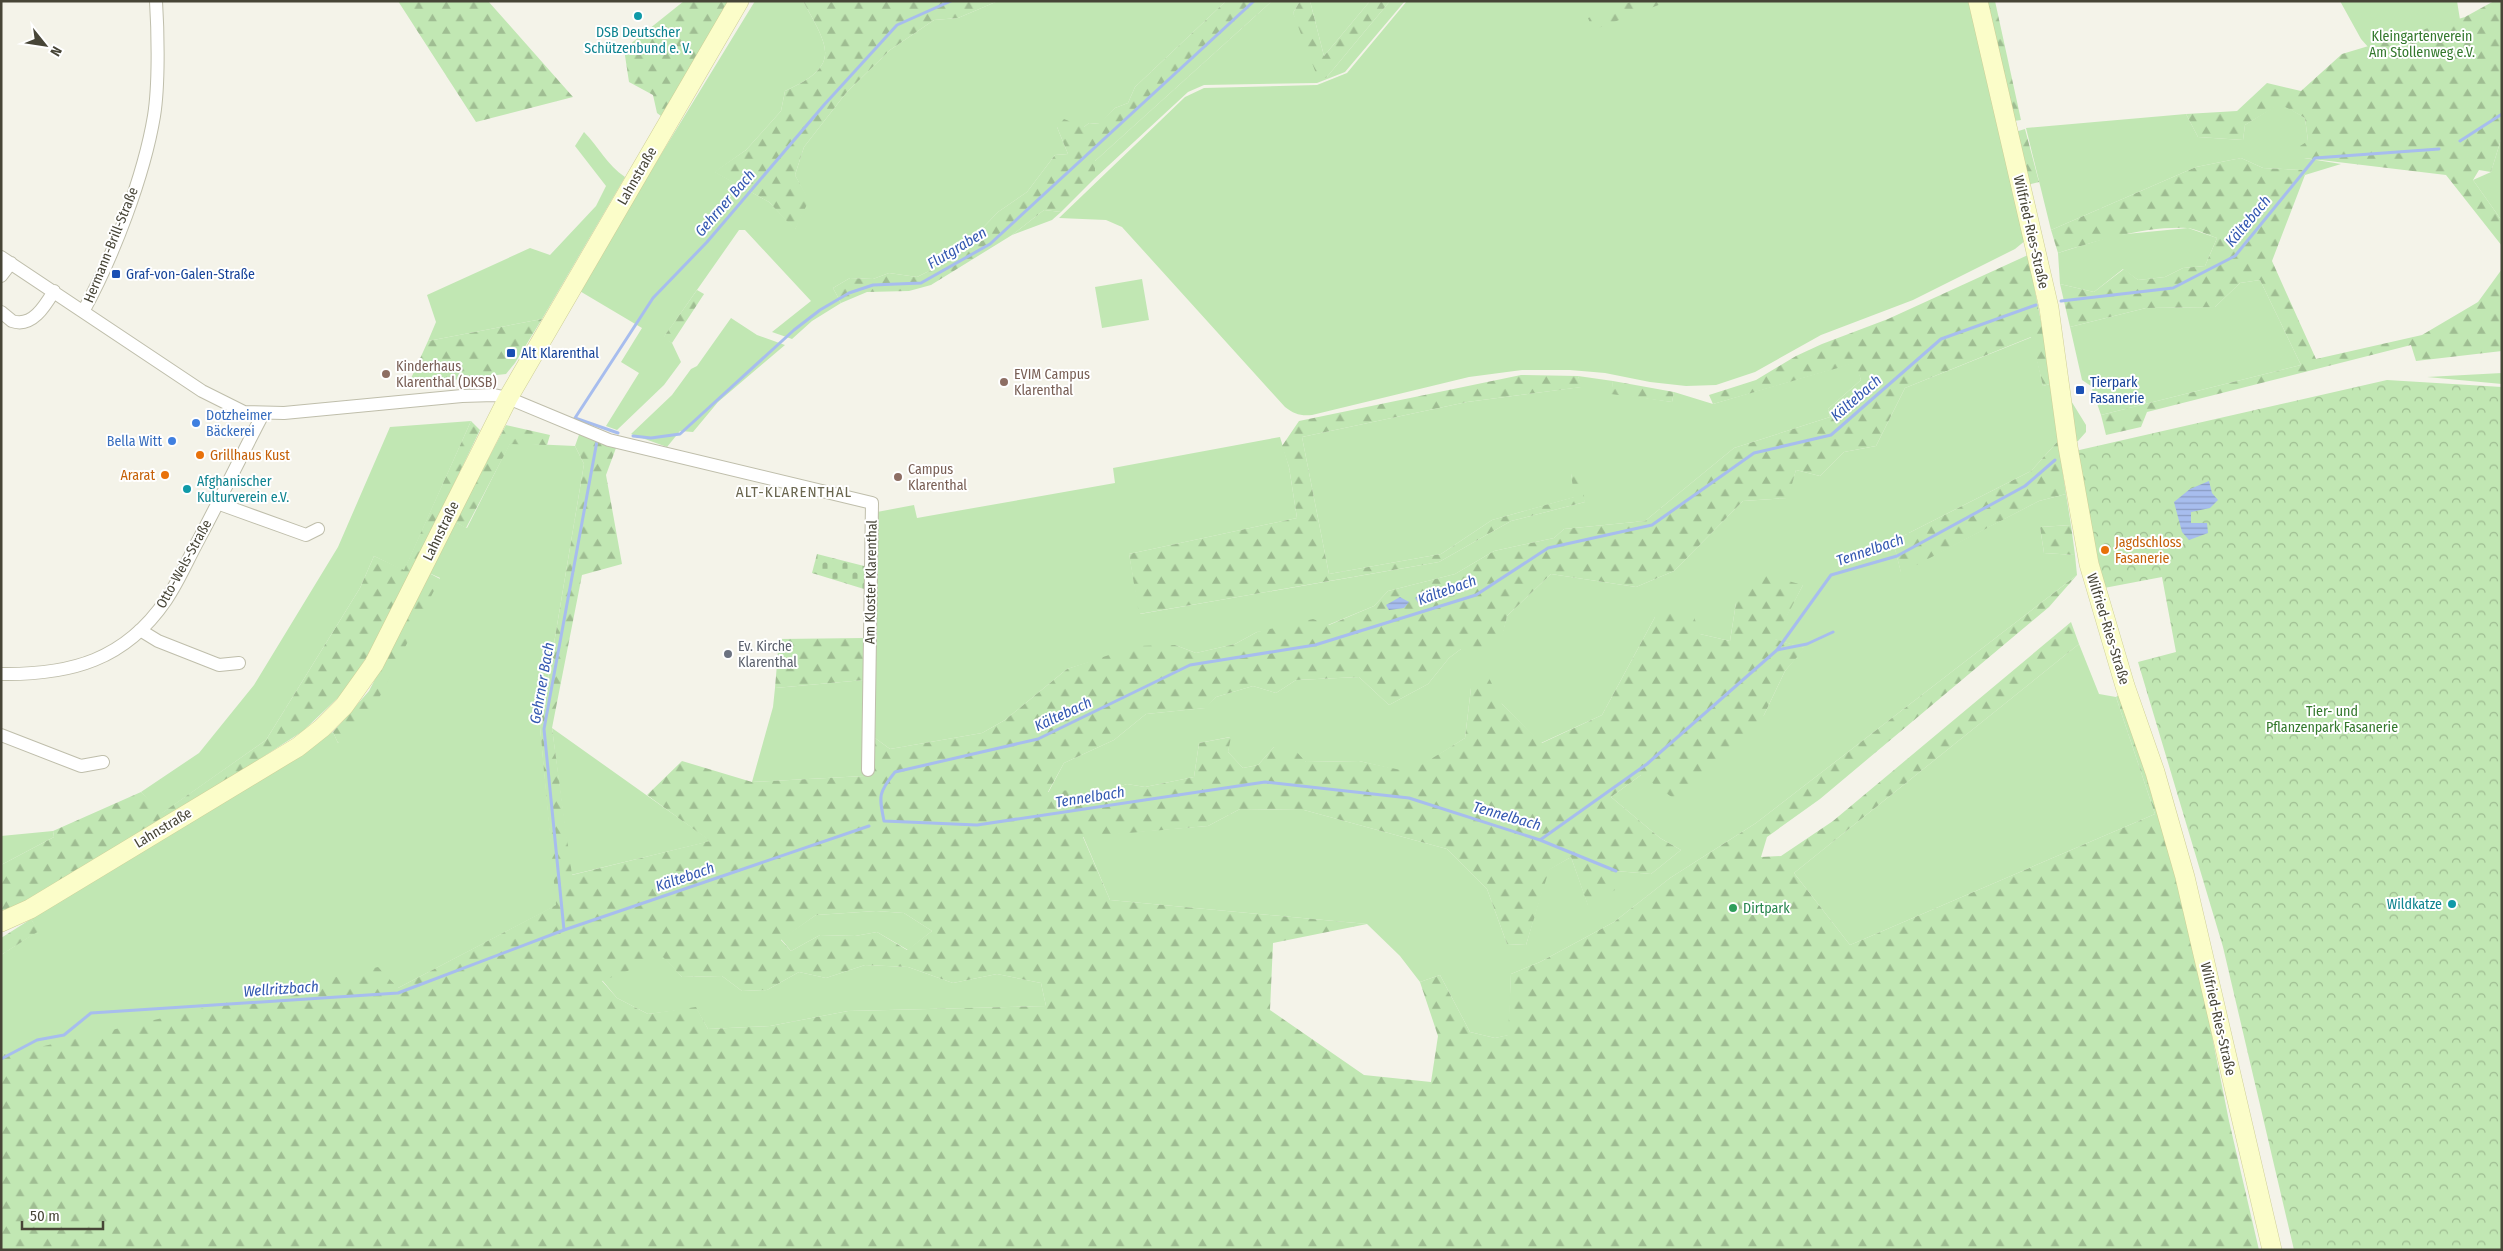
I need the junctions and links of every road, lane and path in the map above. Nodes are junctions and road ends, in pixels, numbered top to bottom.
1 (156, 1) edge
2 (740, 1) edge
3 (1978, 1) edge
4 (6, 260) edge
5 (1, 276) edge
6 (54, 291) junction
7 (84, 310) junction
8 (1, 312) edge
9 (508, 398) junction
10 (263, 414) junction
11 (217, 503) junction
12 (318, 529) dead end
13 (140, 630) junction
14 (239, 663) dead end
15 (1, 674) edge
16 (1, 735) edge
17 (103, 762) dead end
18 (868, 770) dead end
19 (1, 922) edge
20 (2272, 1250) edge

1 - 7 street, Hermann-Brill-Straße
2 - 9 street, Lahnstraße
3 - 20 street, Wilfried-Ries-Straße
4 - 5 street
4 - 6 street
6 - 7 street
6 - 8 street
7 - 10 street
9 - 10 street
9 - 18 street, Am Kloster Klarenthal
9 - 19 street, Lahnstraße
10 - 11 street, Otto-Wels-Straße
11 - 12 street
11 - 13 street, Otto-Wels-Straße
13 - 14 street
13 - 15 street, Otto-Wels-Straße
16 - 17 street

